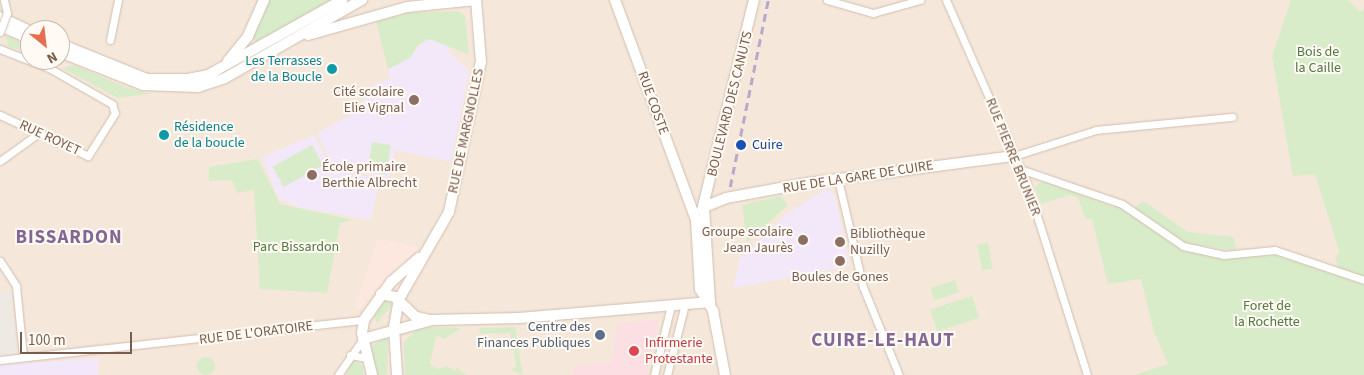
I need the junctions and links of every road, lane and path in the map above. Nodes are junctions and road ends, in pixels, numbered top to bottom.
1 (4, 0) edge
2 (119, 0) edge
3 (264, 0) edge
4 (342, 0) edge
5 (362, 0) edge
6 (476, 0) edge
7 (615, 0) edge
8 (754, 0) edge
9 (828, 0) edge
10 (920, 0) edge
11 (946, 0) edge
12 (0, 17) edge
13 (0, 26) edge
14 (20, 26) edge
15 (0, 32) edge
16 (20, 35) edge
17 (110, 40) dead end
18 (289, 43) junction
19 (70, 48) edge
20 (0, 50) edge
21 (70, 56) edge
22 (194, 78) junction
23 (0, 115) edge
24 (1232, 117) dead end
25 (40, 133) junction
26 (1014, 156) junction
27 (0, 161) edge
28 (1020, 168) junction
29 (838, 179) junction
30 (691, 206) junction
31 (704, 207) junction
32 (696, 220) junction
33 (424, 256) junction
34 (0, 261) edge
35 (1364, 280) edge
36 (381, 294) junction
37 (399, 299) junction
38 (710, 302) junction
39 (685, 304) junction
40 (672, 305) junction
41 (395, 316) junction
42 (364, 320) junction
43 (432, 320) junction
44 (394, 327) junction
45 (374, 333) junction
46 (363, 339) junction
47 (350, 355) junction
48 (23, 356) junction
49 (368, 358) junction
50 (0, 360) edge
51 (338, 375) edge
52 (372, 375) edge
53 (396, 375) edge
54 (654, 375) edge
55 (667, 375) edge
56 (725, 375) edge
57 (899, 375) edge
58 (1087, 375) edge

1 - 15 street, bridge
2 - 17 street
3 - 22 street
4 - 22 street
5 - 18 street
6 - 18 street
6 - 33 street, RUE DE MARGNOLLES
7 - 30 street, RUE COSTE
8 - 31 street, BOULEVARD DES CANUTS
9 - 10 street
11 - 26 street, RUE PIERRE BRUNIER
12 - 14 street
13 - 16 street
18 - 21 street
19 - 22 street
20 - 25 street, RUE ROYET
23 - 25 street, RUE ROYET
24 - 26 street
25 - 27 street
26 - 28 street, RUE PIERRE BRUNIER
26 - 29 street, RUE DE LA GARE DE CUIRE
28 - 35 street
28 - 58 street, RUE PIERRE BRUNIER
29 - 31 street, RUE DE LA GARE DE CUIRE
29 - 57 street
30 - 31 street
30 - 32 street, RUE COSTE
31 - 32 street
31 - 38 street, RUE COSTE
32 - 38 street, RUE COSTE
33 - 36 street, RUE DE MARGNOLLES
33 - 37 street, RUE DE MARGNOLLES
34 - 48 street
36 - 37 street
36 - 42 street, RUE DE MARGNOLLES
37 - 41 street, RUE DE MARGNOLLES
37 - 43 street
38 - 39 street
38 - 56 street, RUE COSTE
39 - 40 street
39 - 55 street
40 - 43 street
40 - 54 street
41 - 44 street, RUE DE MARGNOLLES
41 - 45 street
42 - 46 street
42 - 48 street, RUE DE L'ORATOIRE
43 - 44 street
44 - 45 street
44 - 53 street, RUE DE MARGNOLLES
45 - 46 street
46 - 47 street
46 - 49 street
47 - 49 street
47 - 51 street
48 - 50 street, RUE DE L'ORATOIRE
49 - 52 street

